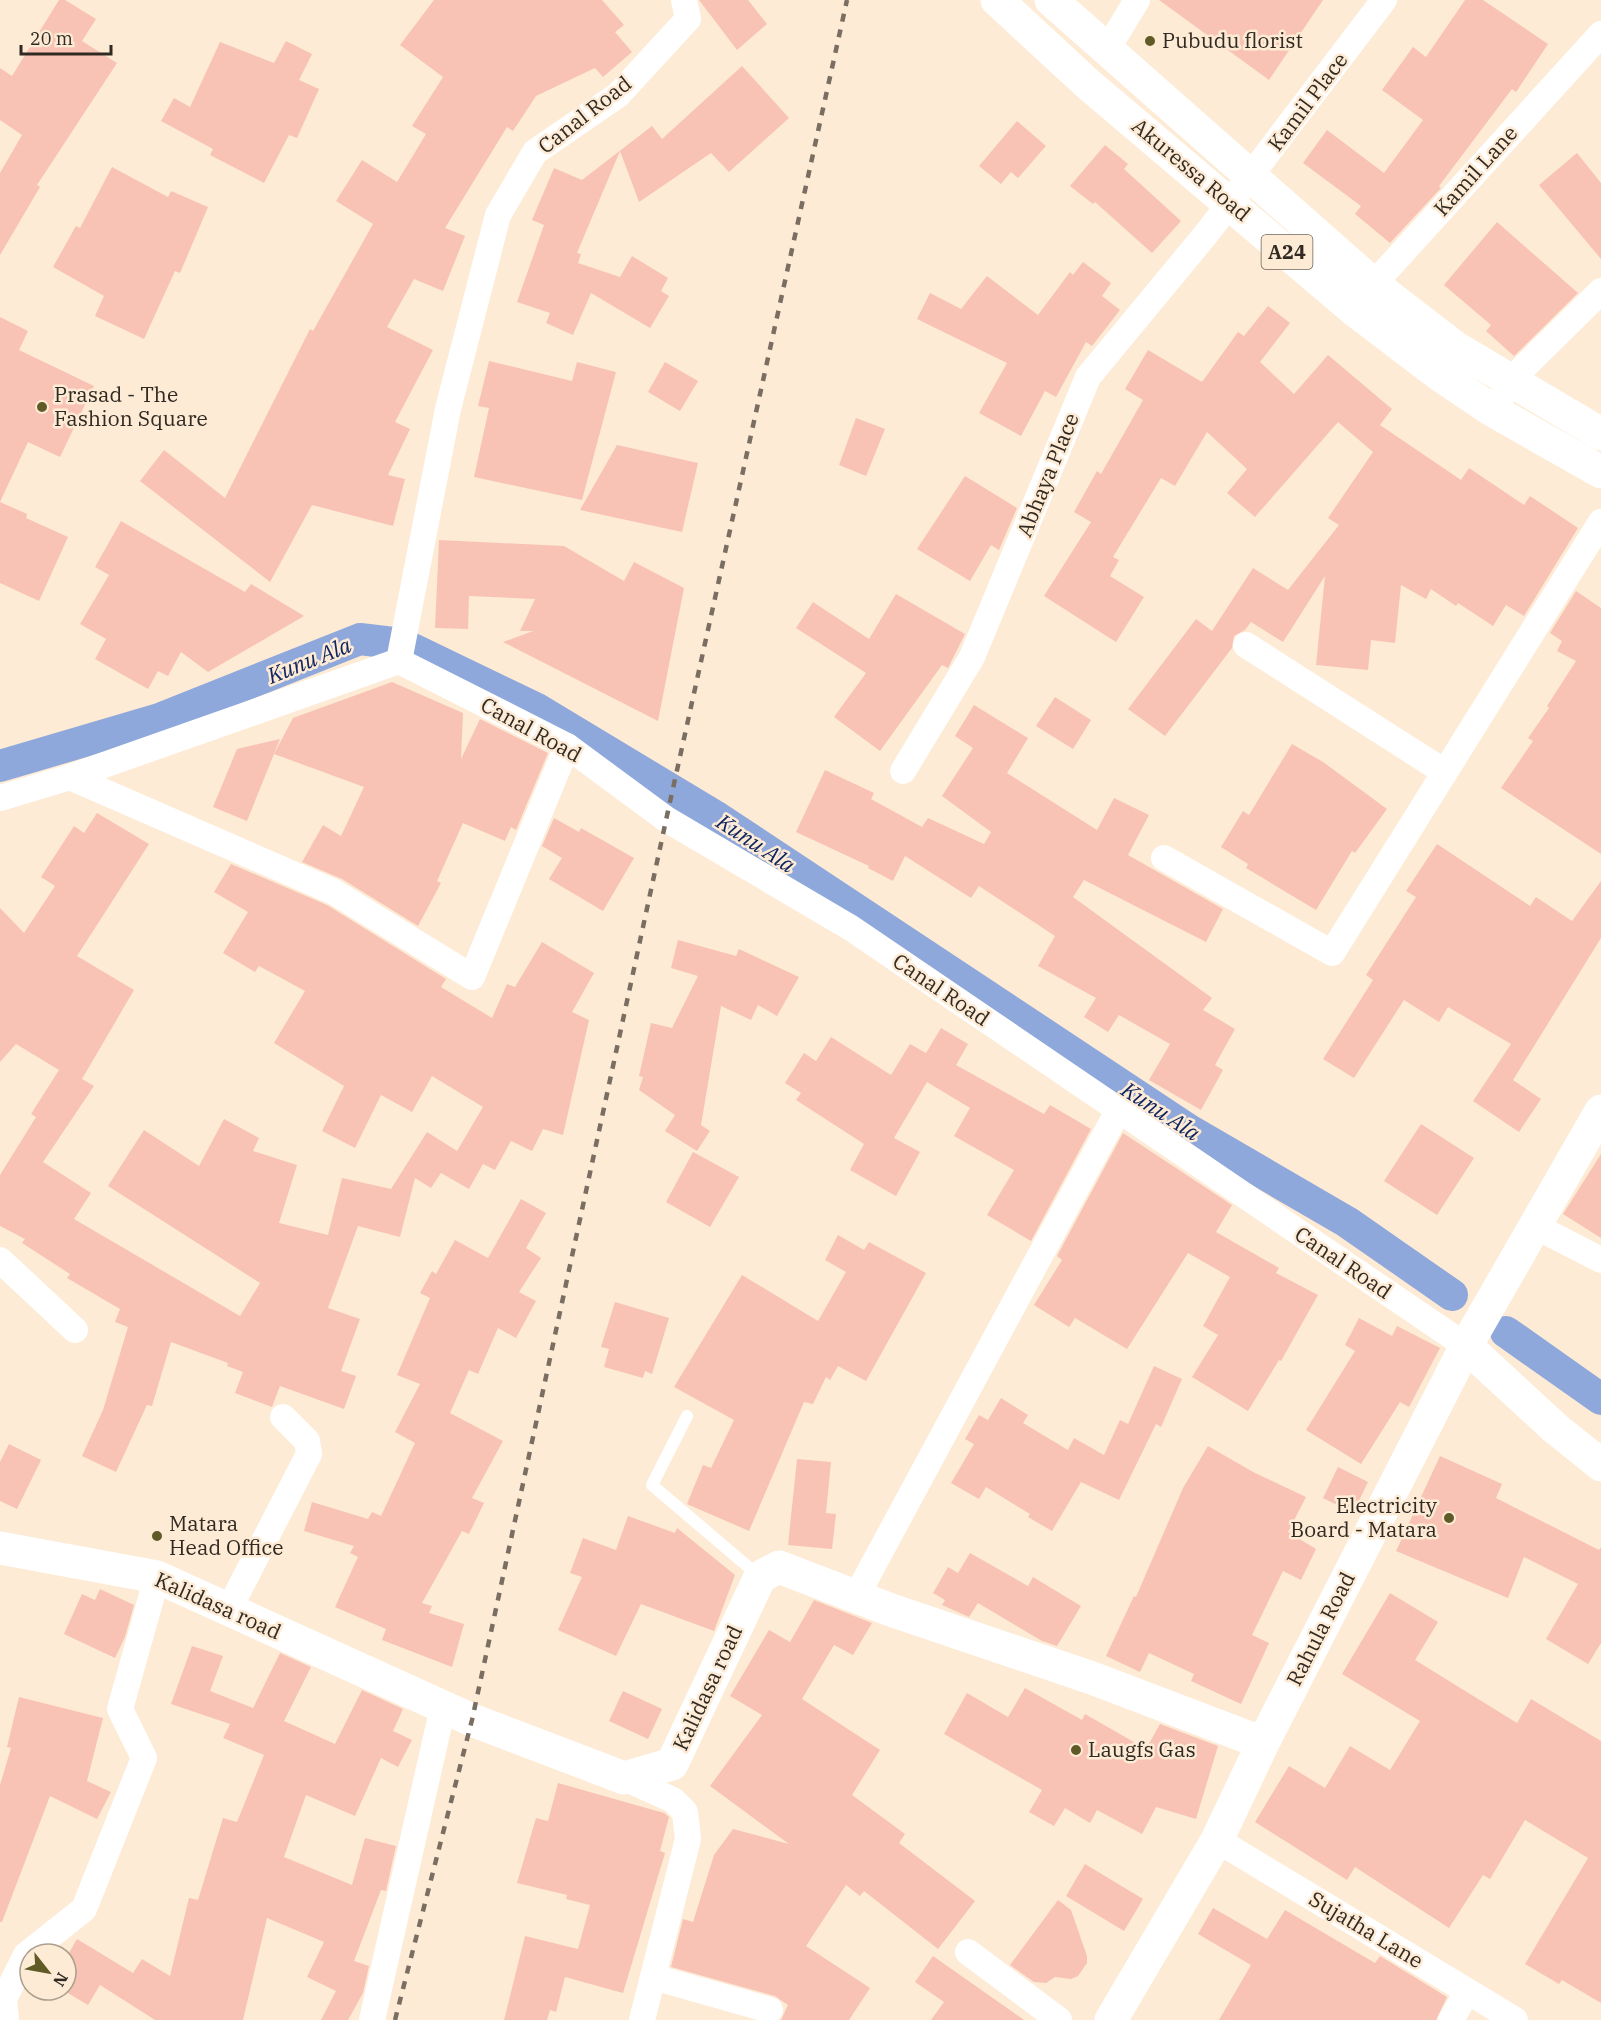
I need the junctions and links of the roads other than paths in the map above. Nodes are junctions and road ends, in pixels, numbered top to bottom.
1 (684, 0) edge
2 (997, 0) edge
3 (1052, 0) edge
4 (1137, 0) edge
5 (1384, 0) edge
6 (1601, 34) edge
7 (1108, 48) junction
8 (1251, 176) junction
9 (1231, 203) junction
10 (1373, 284) junction
11 (1601, 291) edge
12 (1352, 308) junction
13 (1511, 382) junction
14 (1492, 410) junction
15 (1601, 434) edge
16 (1601, 472) edge
17 (1601, 522) edge
18 (1246, 645) dead end
19 (399, 661) junction
20 (567, 746) junction
21 (903, 771) dead end
22 (1443, 771) junction
23 (70, 777) junction
24 (0, 798) edge
25 (1164, 858) dead end
26 (1118, 1111) junction
27 (1601, 1111) edge
28 (1535, 1226) junction
29 (0, 1260) edge
30 (1601, 1260) edge
31 (75, 1330) dead end
32 (1466, 1346) junction
33 (687, 1416) dead end
34 (283, 1417) dead end
35 (1601, 1465) edge
36 (0, 1548) edge
37 (157, 1577) junction
38 (760, 1577) junction
39 (857, 1595) junction
40 (229, 1609) junction
41 (443, 1707) junction
42 (1263, 1743) junction
43 (624, 1778) junction
44 (1217, 1840) junction
45 (968, 1952) dead end
46 (653, 1977) junction
47 (1467, 1992) junction
48 (770, 2010) dead end
49 (6, 2020) edge
50 (372, 2020) edge
51 (642, 2020) edge
52 (1059, 2020) edge
53 (1111, 2020) edge
54 (1450, 2020) edge
55 (1515, 2020) edge

1 - 19 street, Canal Road
2 - 9 main road, Akuressa Road / A24
3 - 7 main road, Akuressa Road / A24
4 - 7 street
5 - 8 street, Kamil Place
6 - 10 street, Kamil Lane
7 - 8 main road, Akuressa Road / A24
8 - 9 street, Kamil Place
8 - 10 main road, Akuressa Road / A24
9 - 12 main road, Akuressa Road / A24
9 - 21 street, Abhaya Place
10 - 12 street, Kamil Lane
10 - 13 main road, Akuressa Road / A24
11 - 13 street
12 - 14 main road, Akuressa Road / A24
13 - 14 street
13 - 15 main road, Akuressa Road / A24
14 - 16 main road, Akuressa Road / A24
17 - 22 street
18 - 22 street
19 - 20 street, Canal Road
19 - 23 street
20 - 23 street
20 - 26 street, Canal Road
22 - 25 street
23 - 24 street
26 - 32 street, Canal Road
26 - 39 street
27 - 28 main road, Rahula Road
28 - 30 street
28 - 32 main road, Rahula Road
29 - 31 street
32 - 35 main road
32 - 42 main road, Rahula Road
33 - 38 lane
34 - 40 street
36 - 37 main road, Kalidasa road
37 - 40 main road, Kalidasa road
37 - 49 street
38 - 39 main road
38 - 43 main road, Kalidasa road
39 - 42 main road
40 - 41 main road, Kalidasa road
41 - 43 main road, Kalidasa road
41 - 50 street
42 - 44 main road, Rahula Road
43 - 46 street
44 - 47 street, Sujatha Lane
44 - 53 main road, Rahula Road
45 - 52 street
46 - 48 street
46 - 51 street
47 - 54 street
47 - 55 street, Sujatha Lane

